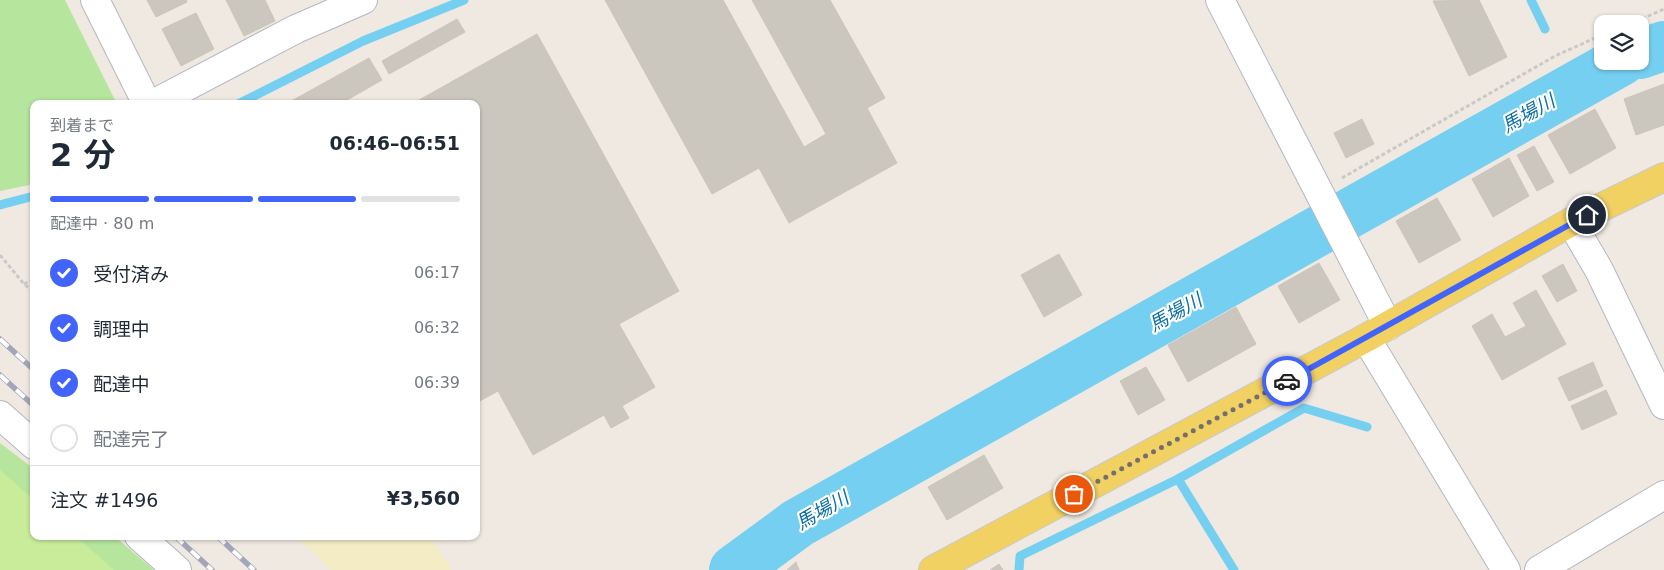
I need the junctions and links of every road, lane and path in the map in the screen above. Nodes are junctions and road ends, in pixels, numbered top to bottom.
1 (95, 0) edge
2 (363, 0) edge
3 (1220, 0) edge
4 (1664, 9) edge
5 (1649, 16) edge
6 (1594, 39) edge
7 (199, 94) edge
8 (145, 100) edge
9 (171, 100) edge
10 (1664, 177) edge
11 (1318, 192) junction
12 (1571, 222) junction
13 (0, 255) edge
14 (30, 281) edge
15 (24, 284) junction
16 (30, 289) edge
17 (1377, 332) junction
18 (1664, 405) edge
19 (0, 415) edge
20 (30, 441) edge
21 (1664, 495) edge
22 (144, 540) edge
23 (948, 566) edge
24 (178, 570) edge
25 (1506, 570) edge
26 (1539, 570) edge

1 - 8 street
2 - 7 street
3 - 11 street
4 - 5 path
6 - 11 path
7 - 9 street
10 - 12 main road
11 - 17 street
12 - 17 main road
12 - 18 street
13 - 15 path
14 - 15 path
15 - 16 path
17 - 23 main road
17 - 25 street
19 - 20 street
21 - 26 street
22 - 24 street

